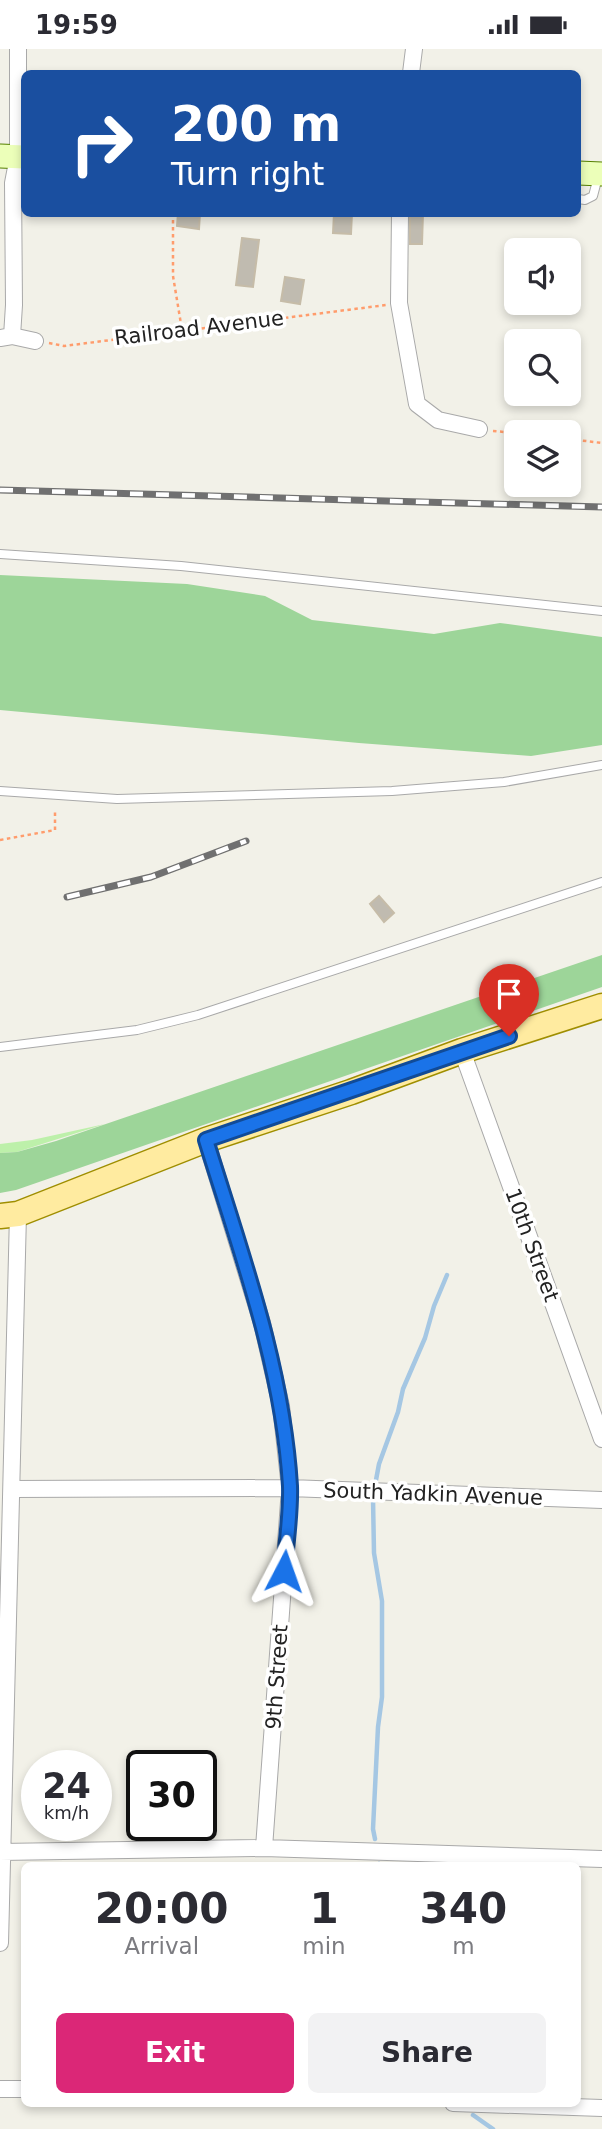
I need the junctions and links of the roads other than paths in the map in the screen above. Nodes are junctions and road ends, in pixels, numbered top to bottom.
1 (18, 49) edge
2 (414, 49) edge
3 (411, 70) edge
4 (14, 157) edge
5 (593, 174) edge
6 (581, 199) edge
7 (7, 206) edge
8 (401, 217) edge
9 (6, 337) edge
10 (35, 341) road end
11 (479, 429) road end
12 (0, 554) edge
13 (602, 611) edge
14 (602, 765) edge
15 (0, 791) edge
16 (602, 881) edge
17 (602, 1006) edge
18 (0, 1047) edge
19 (462, 1051) junction
20 (206, 1140) junction
21 (9, 1215) edge
22 (602, 1439) edge
23 (12, 1489) junction
24 (290, 1489) junction
25 (602, 1500) edge
26 (4, 1603) edge
27 (264, 1848) junction
28 (1, 1852) edge
29 (602, 1859) edge
30 (0, 1943) edge
31 (0, 2088) edge
32 (21, 2089) edge
33 (572, 2107) edge
34 (602, 2108) edge

1 - 4 street
2 - 3 street
4 - 7 street
5 - 6 lane
7 - 9 street
8 - 11 street
9 - 10 street
12 - 13 lane
14 - 15 lane
16 - 18 lane
17 - 19 main road
19 - 20 main road
19 - 22 street, 10th Street
20 - 21 main road
20 - 24 street, 9th Street
21 - 23 street
23 - 24 street, South Yadkin Avenue
23 - 26 street
24 - 25 street, South Yadkin Avenue
24 - 27 street, 9th Street
26 - 28 street
27 - 28 street
27 - 29 street
28 - 30 street
31 - 32 street
33 - 34 street

